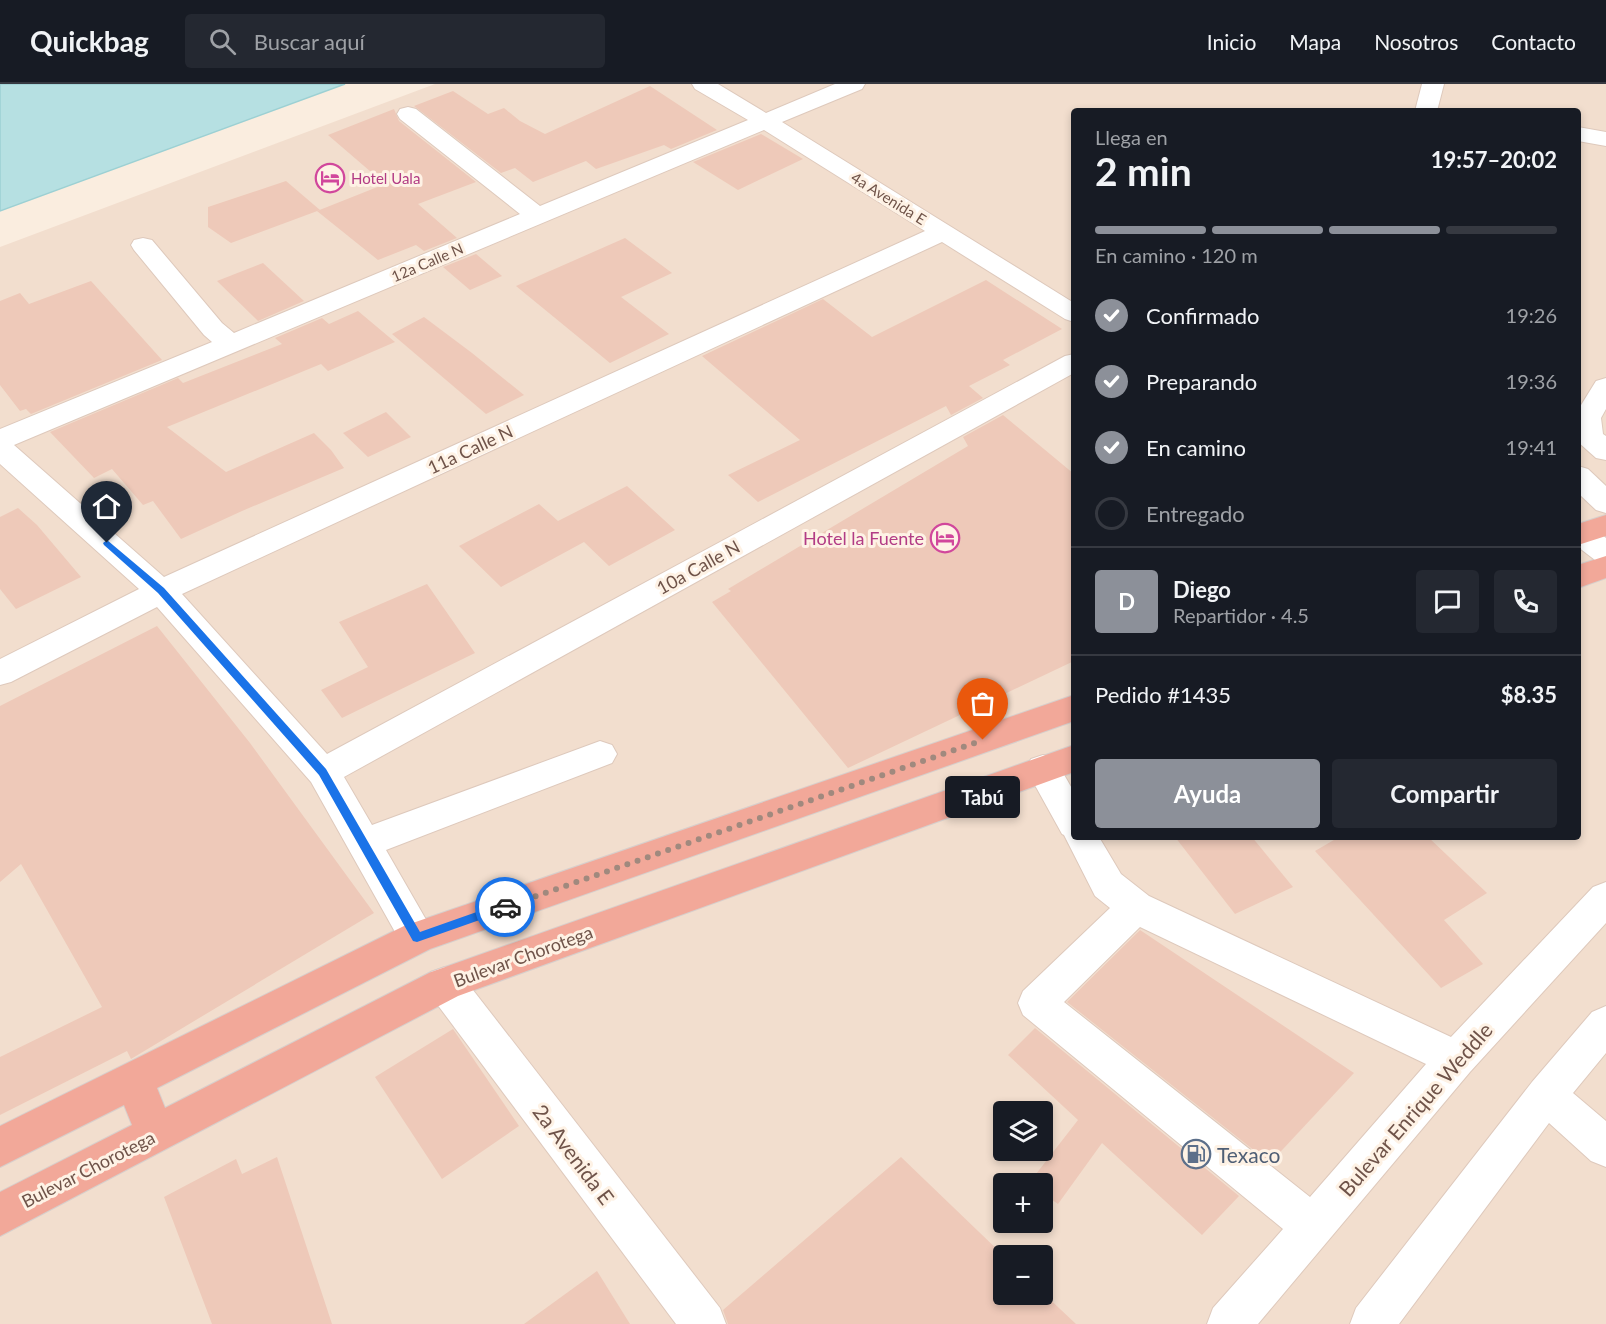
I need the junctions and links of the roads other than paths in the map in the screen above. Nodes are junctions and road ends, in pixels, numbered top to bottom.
1 (703, 84) edge
2 (854, 84) edge
3 (1433, 84) edge
4 (1433, 108) edge
5 (408, 114) dead end
6 (765, 121) junction
7 (1581, 135) edge
8 (1606, 139) edge
9 (537, 216) junction
10 (943, 232) junction
11 (143, 245) dead end
12 (1071, 312) edge
13 (231, 344) junction
14 (1071, 364) edge
15 (1606, 387) edge
16 (0, 440) edge
17 (0, 448) edge
18 (1606, 451) edge
19 (1581, 479) edge
20 (1606, 503) edge
21 (1588, 531) edge
22 (1606, 553) edge
23 (1606, 567) edge
24 (1581, 576) edge
25 (161, 591) junction
26 (0, 673) edge
27 (1071, 709) edge
28 (600, 754) dead end
29 (1059, 763) edge
30 (323, 772) junction
31 (1071, 812) edge
32 (1083, 840) edge
33 (364, 843) junction
34 (1606, 898) edge
35 (1136, 907) junction
36 (417, 937) junction
37 (445, 984) junction
38 (1606, 1024) edge
39 (1455, 1059) junction
40 (133, 1080) junction
41 (1546, 1095) junction
42 (156, 1134) junction
43 (0, 1147) edge
44 (1606, 1147) edge
45 (0, 1215) edge
46 (1313, 1226) junction
47 (704, 1324) edge
48 (1229, 1324) edge
49 (1372, 1324) edge

1 - 6 street, 4a Avenida E
2 - 6 street, 12a Calle N
3 - 4 street
5 - 9 street
6 - 9 street, 12a Calle N
6 - 10 street, 4a Avenida E
7 - 8 street
9 - 13 street, 12a Calle N
10 - 12 street, 4a Avenida E
10 - 25 street, 11a Calle N
11 - 13 street
13 - 16 street, 12a Calle N
14 - 30 street, 10a Calle N
15 - 18 street
17 - 25 street
19 - 20 street
21 - 22 street
23 - 24 highway
25 - 26 street, 11a Calle N
25 - 30 street
27 - 36 highway
28 - 33 street
29 - 31 street
29 - 37 highway, Bulevar Chorotega
30 - 33 street
32 - 35 street
33 - 36 street
34 - 39 street, Bulevar Enrique Weddle
35 - 39 street
35 - 46 street
36 - 40 highway
37 - 42 highway, Bulevar Chorotega
37 - 47 street, 2a Avenida E
38 - 41 street
39 - 46 street, Bulevar Enrique Weddle
40 - 42 highway
40 - 43 highway
41 - 44 street
41 - 49 street
42 - 45 highway, Bulevar Chorotega
46 - 48 street, Bulevar Enrique Weddle

